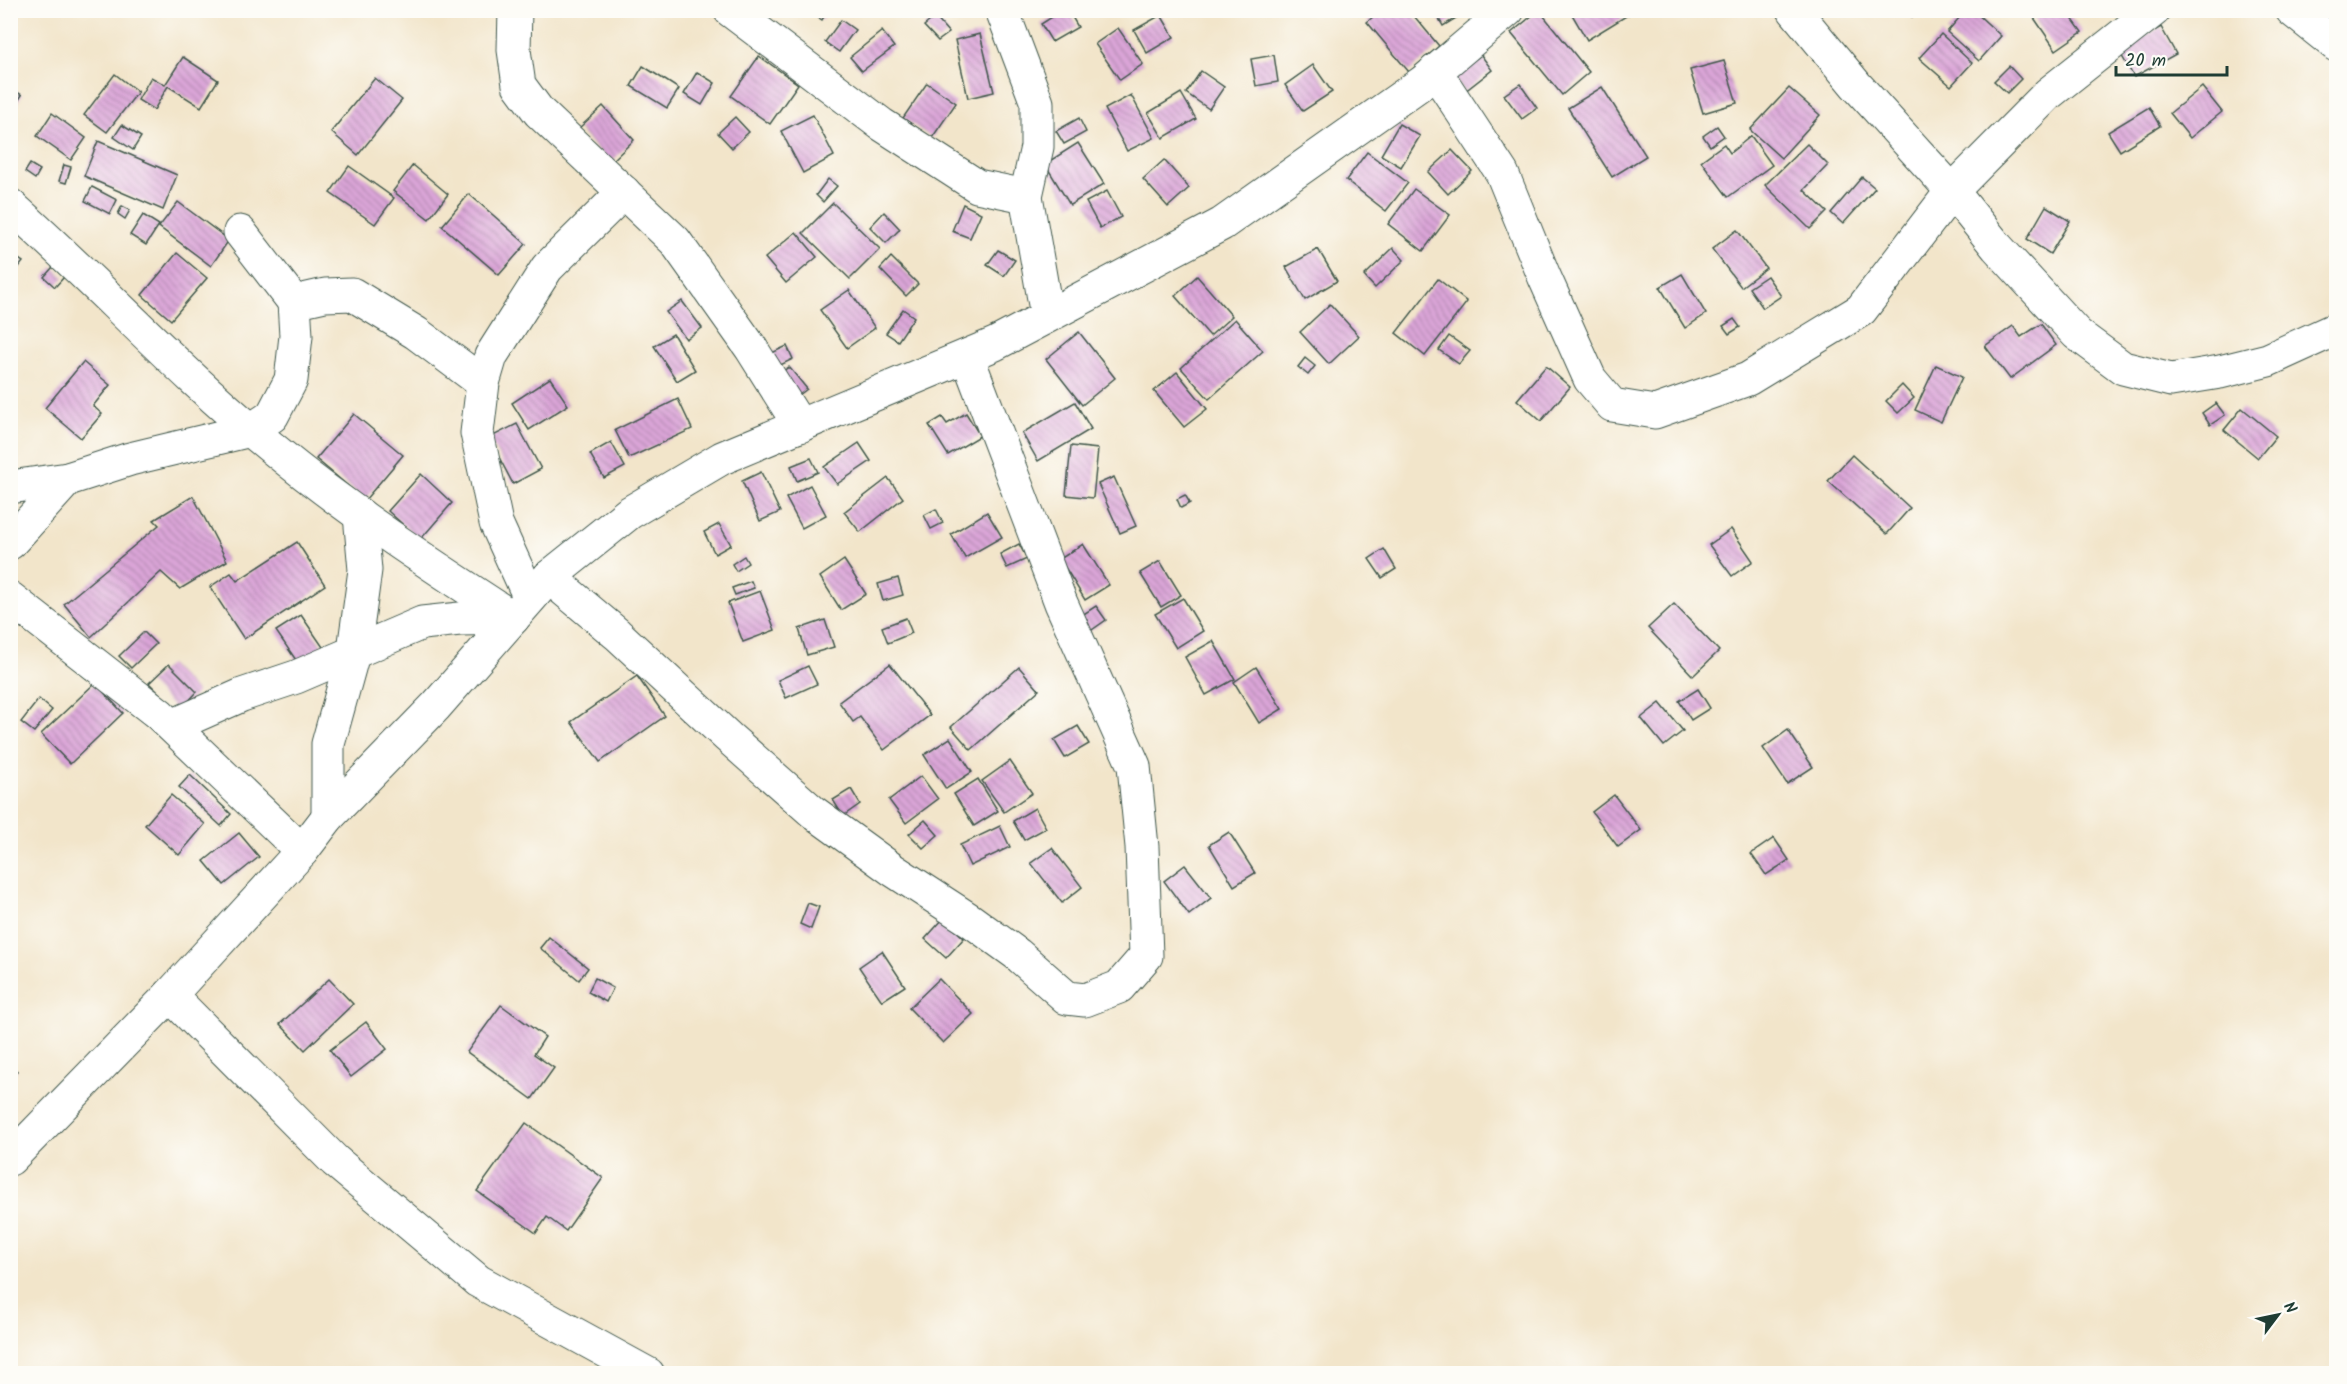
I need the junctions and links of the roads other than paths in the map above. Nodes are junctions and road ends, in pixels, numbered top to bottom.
1 (514, 10) edge
2 (730, 10) edge
3 (1002, 10) edge
4 (1508, 10) edge
5 (1794, 10) edge
6 (2154, 10) edge
7 (2292, 10) edge
8 (2337, 45) edge
9 (1435, 71) junction
10 (1952, 191) junction
11 (624, 192) junction
12 (1026, 196) junction
13 (10, 205) edge
14 (240, 232) dead end
15 (294, 302) junction
16 (1047, 316) junction
17 (2337, 330) edge
18 (967, 356) junction
19 (483, 383) junction
20 (800, 426) junction
21 (251, 430) junction
22 (68, 479) junction
23 (10, 487) edge
24 (360, 515) junction
25 (10, 543) edge
26 (10, 598) edge
27 (531, 598) junction
28 (354, 650) junction
29 (171, 726) junction
30 (328, 817) junction
31 (302, 851) junction
32 (170, 995) junction
33 (10, 1159) edge
34 (648, 1374) edge

1 - 11 street
2 - 12 street
3 - 12 street
4 - 9 street
5 - 10 street
6 - 10 street
7 - 8 street
9 - 10 street
9 - 16 street
10 - 17 street
11 - 19 street
11 - 20 street
12 - 16 street
13 - 21 street
14 - 15 street
15 - 19 street
15 - 21 street
16 - 18 street
18 - 20 street
18 - 27 street
19 - 27 street
20 - 27 street
21 - 22 street
21 - 24 street
22 - 23 street
22 - 25 street
24 - 27 street
24 - 28 street
26 - 29 street
27 - 28 street
27 - 30 street
28 - 29 street
28 - 30 street
29 - 31 street
30 - 31 street
31 - 32 street
32 - 33 street
32 - 34 street

